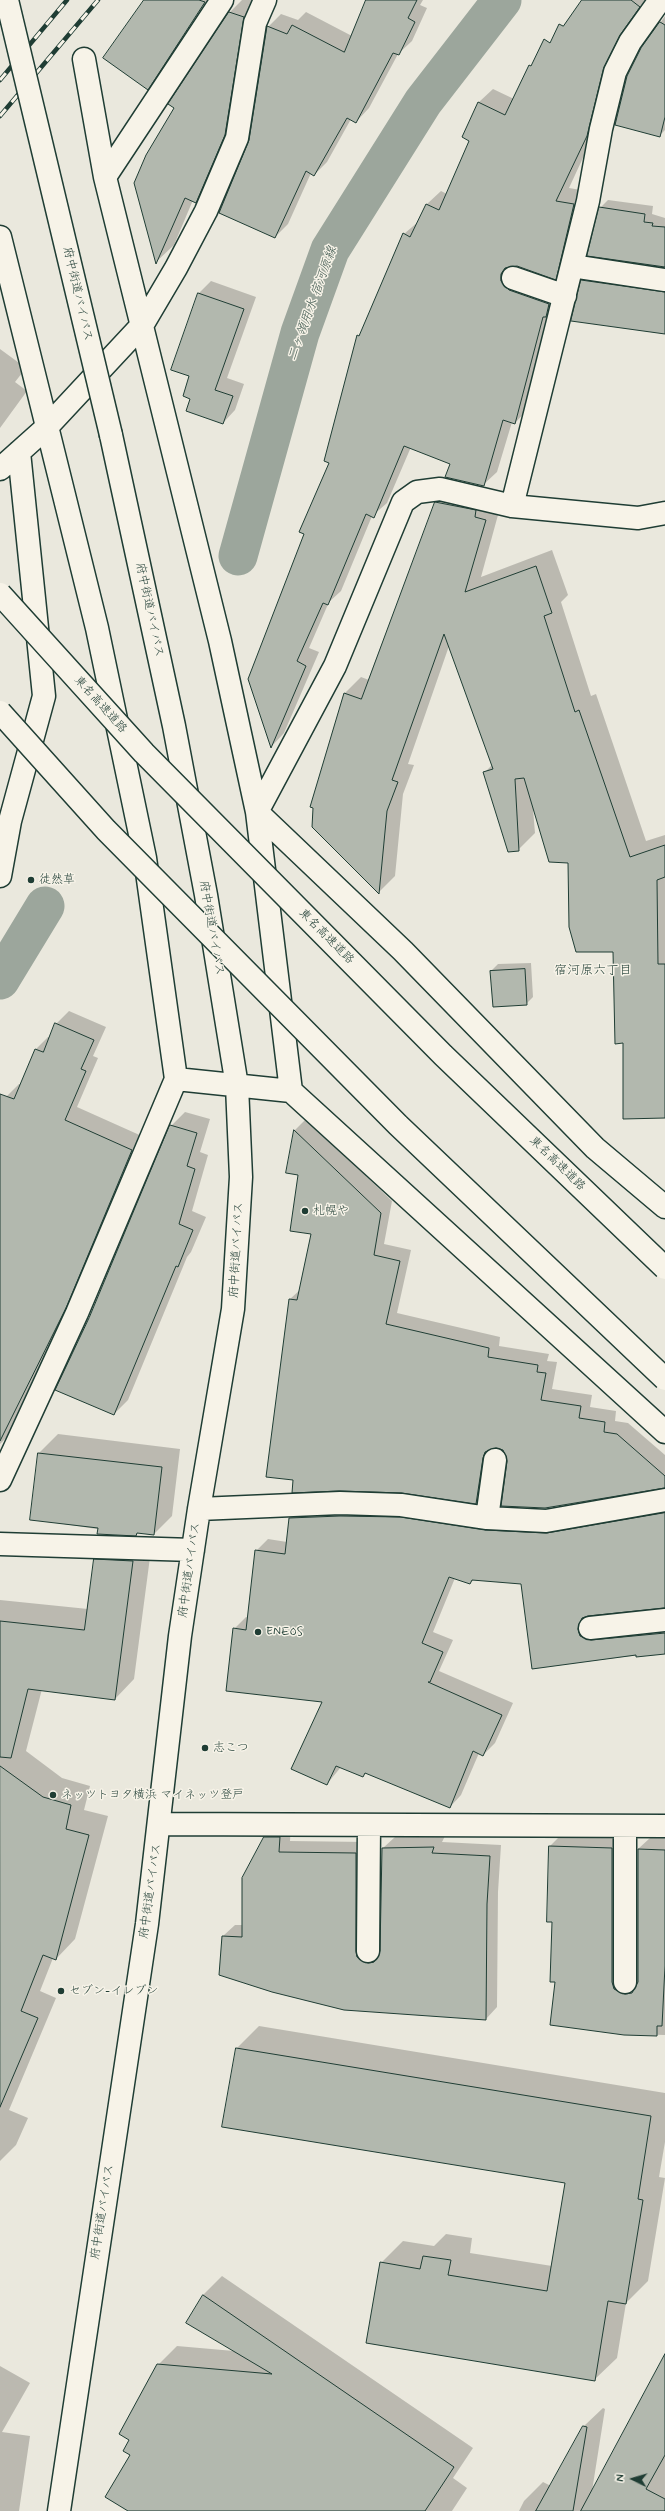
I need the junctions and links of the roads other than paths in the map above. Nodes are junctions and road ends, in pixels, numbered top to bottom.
1 (7, 0) edge
2 (222, 0) edge
3 (265, 0) edge
4 (660, 0) edge
5 (84, 59) dead end
6 (106, 177) junction
7 (0, 237) edge
8 (572, 266) junction
9 (513, 278) dead end
10 (665, 280) edge
11 (565, 296) junction
12 (143, 324) junction
13 (47, 427) junction
14 (19, 452) junction
15 (0, 470) edge
16 (512, 506) junction
17 (665, 512) edge
18 (0, 594) edge
19 (0, 712) edge
20 (257, 812) junction
21 (5, 816) edge
22 (0, 876) edge
23 (176, 1079) junction
24 (237, 1086) junction
25 (291, 1090) junction
26 (665, 1207) edge
27 (665, 1268) edge
28 (665, 1379) edge
29 (665, 1432) edge
30 (495, 1460) dead end
31 (0, 1480) edge
32 (665, 1500) edge
33 (199, 1508) junction
34 (487, 1518) junction
35 (0, 1544) edge
36 (193, 1550) junction
37 (665, 1620) edge
38 (590, 1628) dead end
39 (160, 1824) junction
40 (369, 1825) junction
41 (665, 1826) edge
42 (624, 1827) junction
43 (368, 1952) dead end
44 (625, 1982) dead end
45 (59, 2511) edge

1 - 24 main road, 府中街道バイパス, bridge
2 - 6 main road
3 - 12 main road
4 - 8 main road
5 - 6 main road
6 - 12 main road
7 - 13 main road
8 - 10 main road
8 - 11 main road
9 - 11 main road
11 - 16 main road
12 - 13 main road
12 - 20 main road
13 - 14 main road
13 - 23 main road
14 - 15 main road
14 - 21 main road
16 - 17 main road
16 - 20 main road
18 - 27 main road, 東名高速道路, bridge
19 - 28 main road, bridge
20 - 25 main road
20 - 26 main road
21 - 22 main road
23 - 24 main road
23 - 31 main road
24 - 25 main road
24 - 33 main road, 府中街道バイパス
25 - 29 main road
30 - 34 main road
32 - 34 main road
33 - 34 main road
33 - 36 main road, 府中街道バイパス
35 - 36 main road
36 - 39 main road, 府中街道バイパス
37 - 38 main road
39 - 40 main road
39 - 45 main road, 府中街道バイパス
40 - 42 main road
40 - 43 main road
41 - 42 main road
42 - 44 main road

